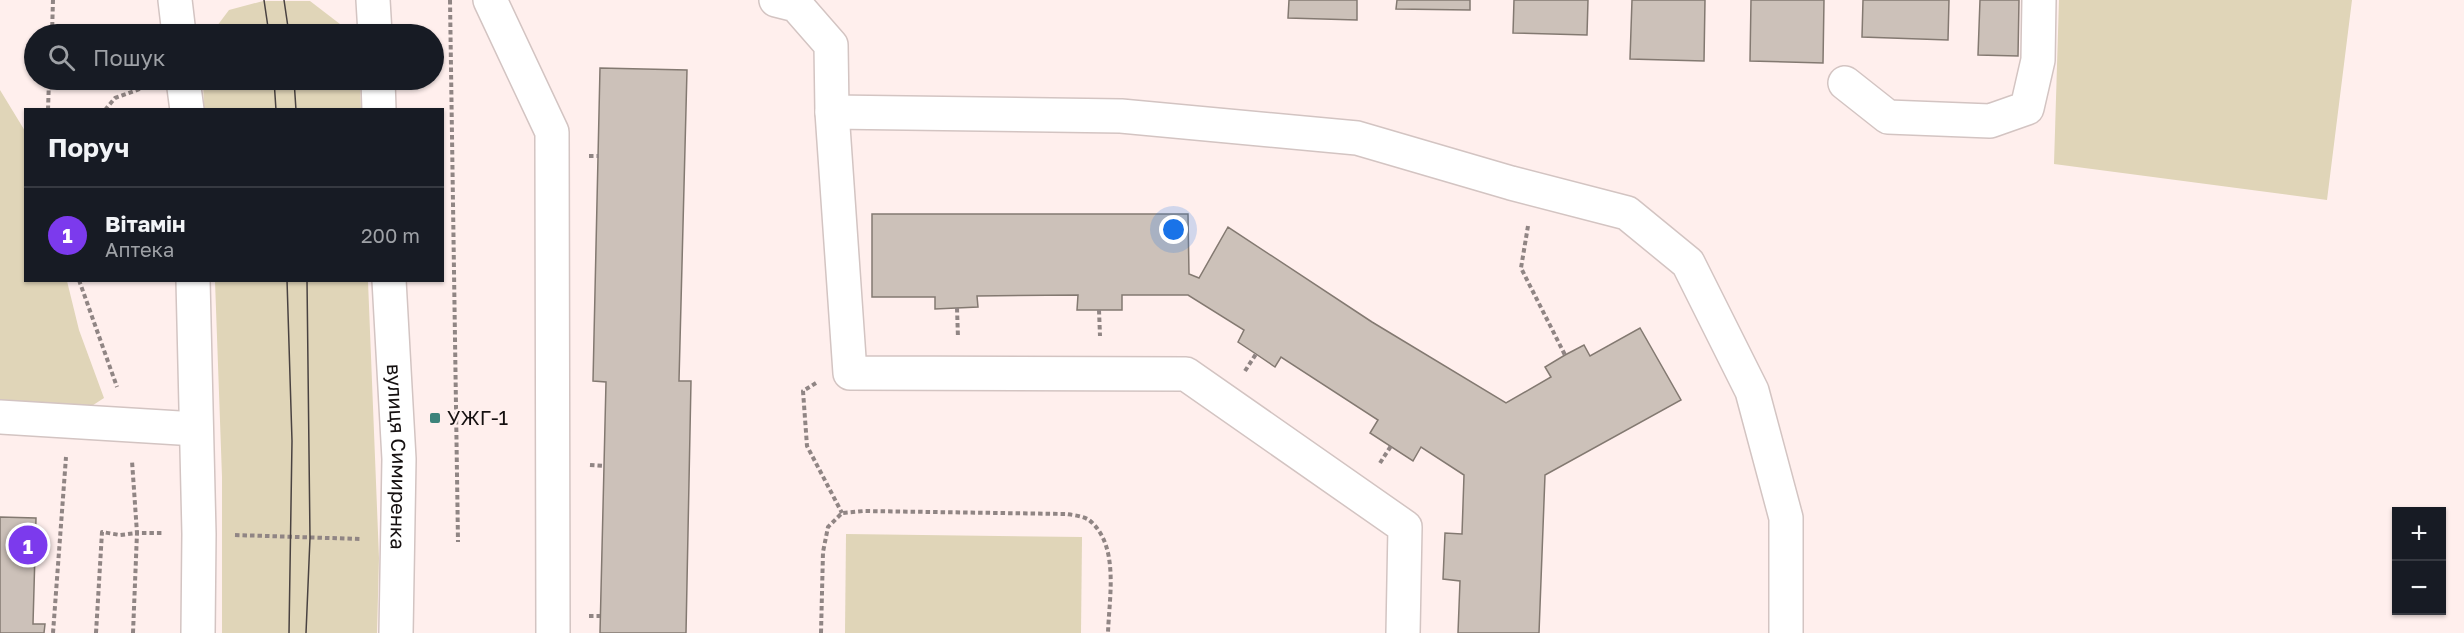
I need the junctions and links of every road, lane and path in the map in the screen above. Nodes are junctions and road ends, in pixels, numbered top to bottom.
1 (53, 0) edge
2 (175, 0) edge
3 (373, 0) edge
4 (450, 0) edge
5 (490, 0) edge
6 (776, 0) edge
7 (2039, 0) edge
8 (52, 24) edge
9 (178, 24) edge
10 (374, 24) edge
11 (1845, 83) dead end
12 (49, 90) edge
13 (138, 90) edge
14 (184, 90) edge
15 (378, 90) edge
16 (48, 108) edge
17 (107, 108) edge
18 (187, 108) edge
19 (379, 108) edge
20 (832, 112) junction
21 (1534, 189) junction
22 (193, 282) edge
23 (389, 282) edge
24 (1565, 355) dead end
25 (850, 373) junction
26 (0, 417) edge
27 (69, 421) junction
28 (196, 429) junction
29 (842, 513) junction
30 (458, 542) dead end
31 (53, 633) edge
32 (198, 633) edge
33 (396, 633) edge
34 (553, 633) edge
35 (821, 633) edge
36 (1108, 633) edge
37 (1403, 633) edge
38 (1786, 633) edge

1 - 8 path
2 - 9 street
3 - 10 street
4 - 30 path
5 - 34 street
6 - 20 street
7 - 11 street
12 - 16 path
13 - 17 path
14 - 18 street
15 - 19 street
20 - 21 street
20 - 25 street
21 - 24 path
21 - 38 street
22 - 28 street
23 - 33 street, вулиця Симиренка
25 - 29 path
25 - 37 street
26 - 27 street
27 - 28 street
27 - 31 path
28 - 32 street
29 - 35 path
29 - 36 path

